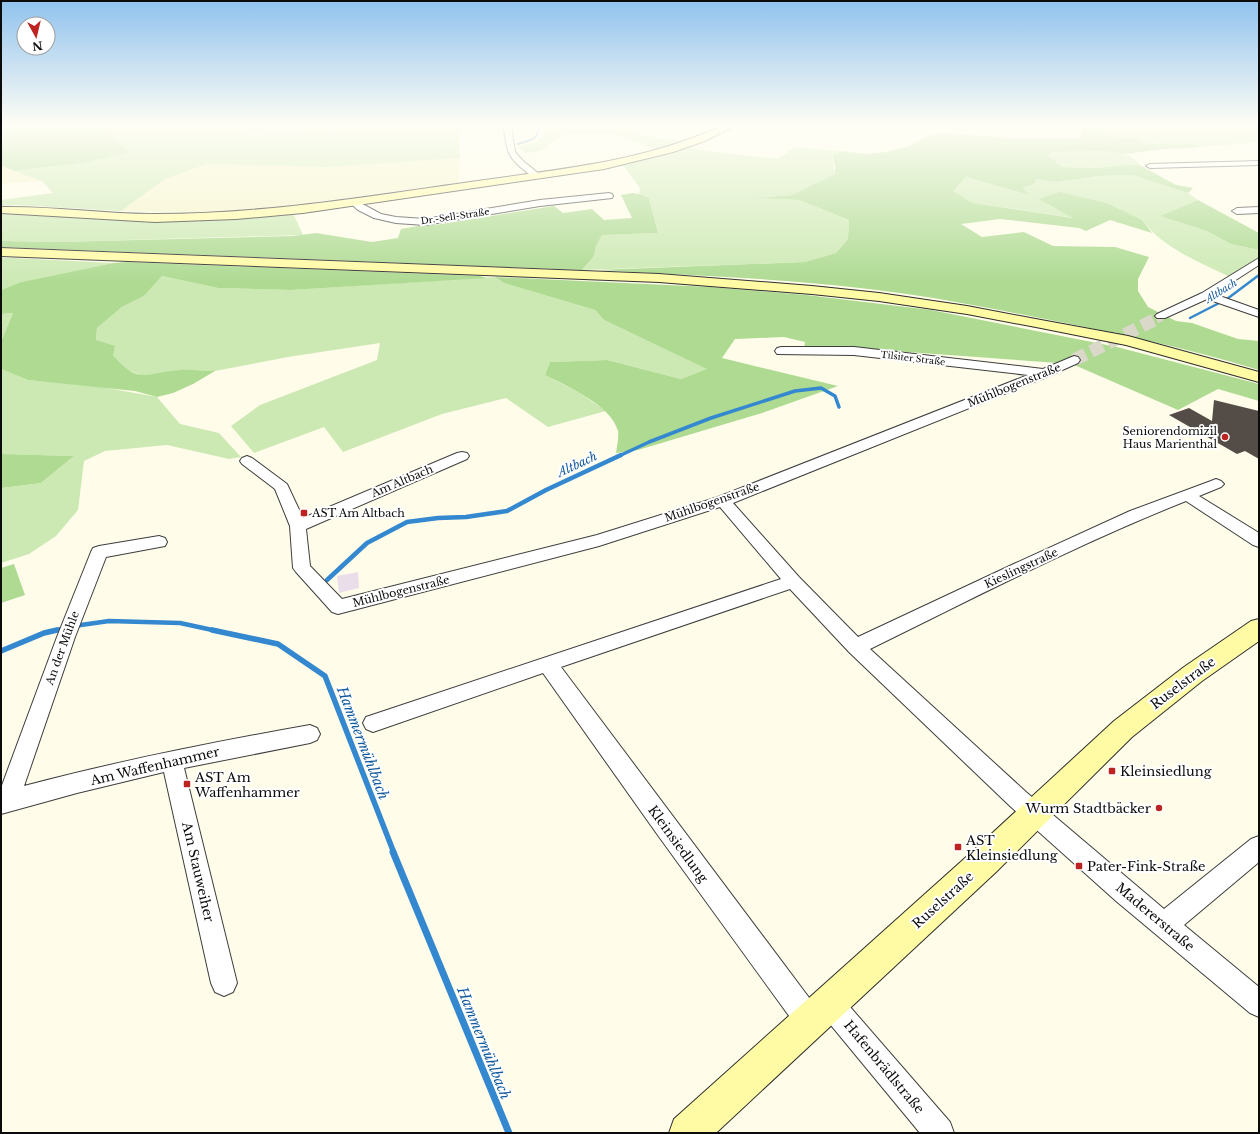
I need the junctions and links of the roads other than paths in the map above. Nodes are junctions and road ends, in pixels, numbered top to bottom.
1 (515, 178) edge
2 (609, 196) dead end
3 (353, 202) junction
4 (1, 210) edge
5 (1259, 210) edge
6 (1237, 211) dead end
7 (1, 252) edge
8 (1259, 261) edge
9 (1206, 295) junction
10 (1259, 314) edge
11 (1161, 316) tunnel mouth
12 (781, 351) dead end
13 (1074, 360) tunnel mouth
14 (1045, 373) junction
15 (1259, 377) edge
16 (462, 456) dead end
17 (247, 461) dead end
18 (1216, 484) dead end
19 (1188, 496) junction
20 (723, 501) junction
21 (298, 526) junction
22 (1259, 541) edge
23 (159, 542) dead end
24 (793, 581) junction
25 (1259, 628) edge
26 (856, 647) junction
27 (548, 665) junction
28 (373, 723) dead end
29 (310, 734) dead end
30 (172, 762) junction
31 (4, 802) edge
32 (1035, 814) junction
33 (1259, 847) edge
34 (1164, 925) junction
35 (224, 983) dead end
36 (1259, 1004) edge
37 (820, 1012) junction
38 (688, 1133) edge
39 (939, 1133) edge

1 - 3 main road
2 - 3 street, Dr.-Sell-Straße
3 - 4 main road
5 - 6 street
7 - 15 main road
8 - 9 street
9 - 10 street
9 - 11 street
12 - 14 street, Tilsiter Straße
13 - 14 street, Mühlbogenstraße
14 - 20 street, Mühlbogenstraße
16 - 21 street, Am Altbach
17 - 21 street
18 - 19 street, Kieslingstraße
19 - 22 street
19 - 26 street, Kieslingstraße
20 - 21 street, Mühlbogenstraße
20 - 24 street
23 - 31 street, An der Mühle
24 - 26 street
24 - 27 street
25 - 32 main road, Ruselstraße
26 - 32 street
27 - 28 street
27 - 37 street, Kleinsiedlung
29 - 30 street, Am Waffenhammer
30 - 31 street, Am Waffenhammer
30 - 35 street, Am Stauweiher
32 - 34 street, Madererstraße
32 - 37 main road, Ruselstraße
33 - 34 street
34 - 36 street, Madererstraße
37 - 38 main road, Ruselstraße
37 - 39 street, Hafenbrädlstraße

